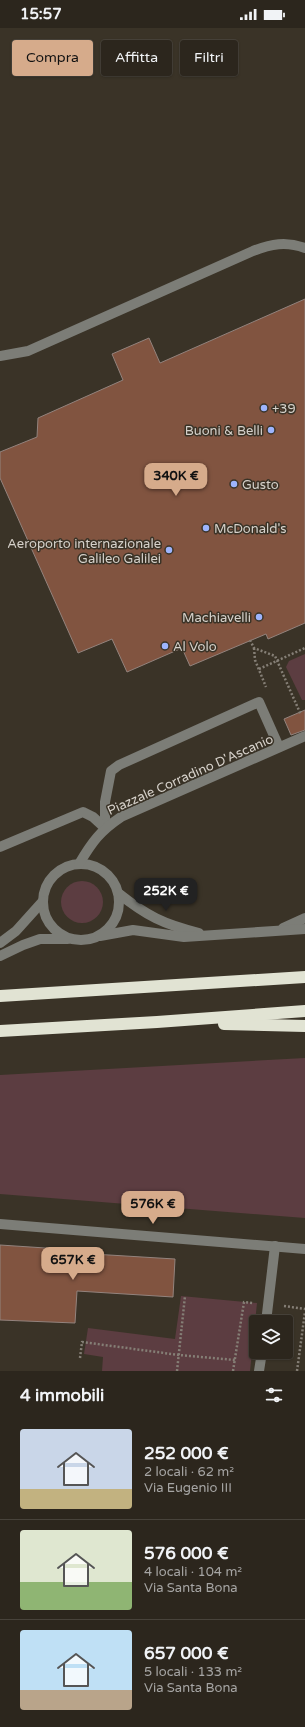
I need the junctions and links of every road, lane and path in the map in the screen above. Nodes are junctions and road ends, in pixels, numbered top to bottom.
1 (305, 248) edge
2 (0, 356) edge
3 (250, 640) dead end
4 (305, 648) edge
5 (278, 661) junction
6 (259, 669) dead end
7 (301, 715) dead end
8 (305, 736) edge
9 (279, 747) junction
10 (105, 828) junction
11 (0, 847) edge
12 (79, 864) junction
13 (118, 893) junction
14 (43, 901) junction
15 (305, 918) edge
16 (305, 929) edge
17 (279, 931) junction
18 (212, 936) junction
19 (97, 937) junction
20 (71, 939) junction
21 (0, 943) edge
22 (0, 956) edge
23 (305, 977) edge
24 (0, 996) edge
25 (305, 1011) edge
26 (157, 1022) junction
27 (305, 1026) edge
28 (0, 1031) edge
29 (0, 1224) edge
30 (275, 1246) junction
31 (305, 1249) edge
32 (185, 1296) dead end
33 (244, 1302) dead end
34 (305, 1312) edge
35 (267, 1315) edge
36 (179, 1355) junction
37 (80, 1358) dead end
38 (261, 1359) edge
39 (234, 1360) junction
40 (177, 1371) edge
41 (233, 1371) edge
42 (259, 1371) edge
43 (297, 1371) edge

1 - 2 street
3 - 5 path
4 - 5 path
5 - 6 path
5 - 7 path
8 - 9 street, Piazzale Corradino D'Ascanio
9 - 10 street, Piazzale Corradino D'Ascanio
9 - 10 street
10 - 11 street
10 - 12 street, Piazzale Corradino D'Ascanio
12 - 13 street
12 - 14 street
13 - 18 street
13 - 19 street
14 - 20 street
14 - 21 street
15 - 17 street
16 - 17 street
17 - 18 street
18 - 19 street
19 - 20 street
20 - 22 street
23 - 24 highway
25 - 26 highway
26 - 27 highway
26 - 28 highway
29 - 30 street
30 - 31 street
30 - 35 street
32 - 36 path
33 - 39 path
34 - 43 path
36 - 37 path
36 - 39 path
36 - 40 path
38 - 42 street
39 - 41 path

